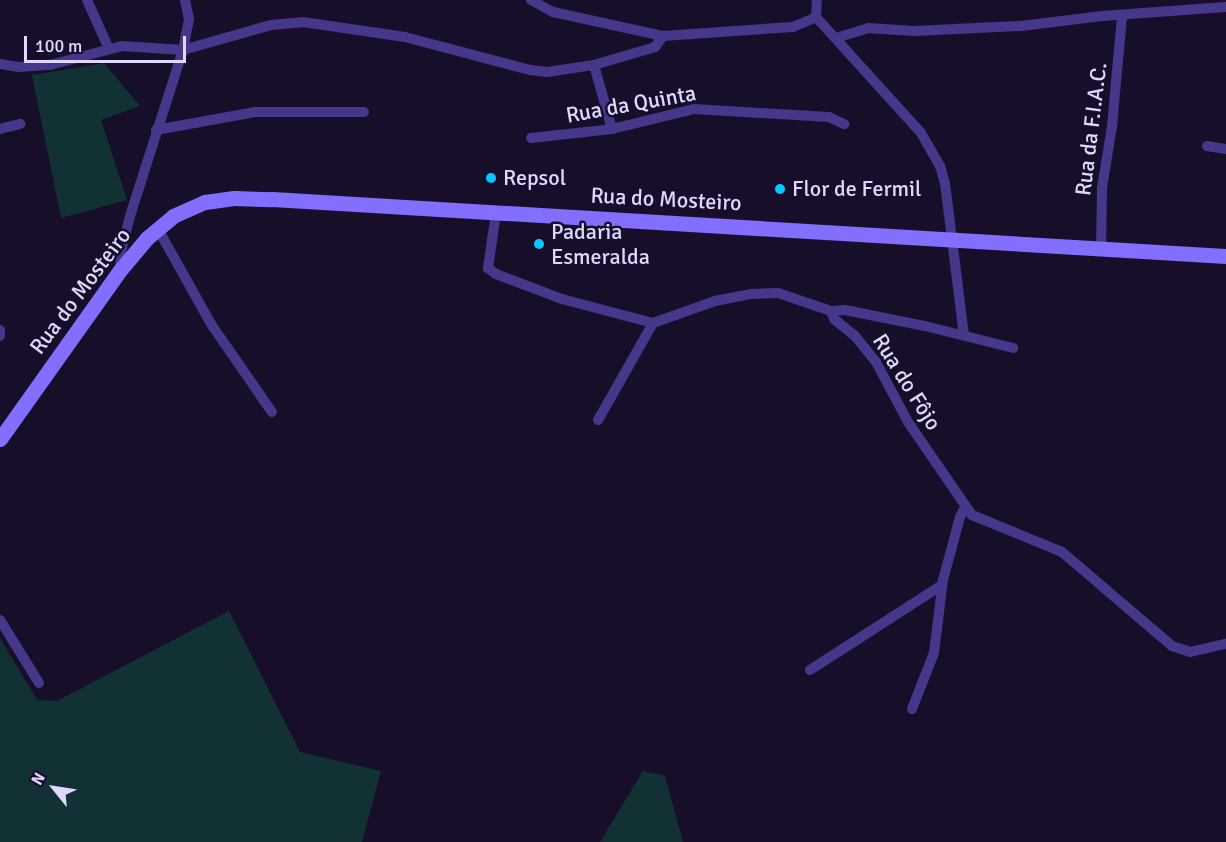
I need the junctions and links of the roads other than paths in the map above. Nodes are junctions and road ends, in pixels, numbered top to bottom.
1 (87, 0) edge
2 (185, 0) edge
3 (531, 0) edge
4 (817, 0) edge
5 (1226, 7) edge
6 (1122, 16) junction
7 (816, 17) junction
8 (663, 36) junction
9 (836, 38) junction
10 (109, 49) junction
11 (183, 50) junction
12 (0, 64) edge
13 (594, 64) junction
14 (364, 112) dead end
15 (20, 124) dead end
16 (844, 124) dead end
17 (0, 129) edge
18 (612, 129) junction
19 (156, 130) junction
20 (531, 138) dead end
21 (1207, 146) dead end
22 (1226, 149) edge
23 (496, 213) junction
24 (158, 229) junction
25 (952, 240) junction
26 (1101, 248) junction
27 (1226, 256) edge
28 (121, 268) junction
29 (831, 311) junction
30 (653, 323) junction
31 (964, 335) junction
32 (1013, 348) dead end
33 (272, 412) dead end
34 (598, 420) dead end
35 (0, 439) edge
36 (965, 507) junction
37 (942, 585) junction
38 (0, 620) edge
39 (1226, 644) edge
40 (810, 670) dead end
41 (39, 683) dead end
42 (912, 709) dead end

1 - 10 street
2 - 11 street
3 - 8 street
4 - 7 street
5 - 6 street
6 - 9 street
6 - 26 street, Rua da F.I.A.C.
7 - 8 street
7 - 9 street
8 - 13 street
9 - 25 street
10 - 11 street
10 - 12 street
11 - 13 street
11 - 19 street
13 - 18 street
14 - 19 street
15 - 17 street
16 - 18 street, Rua da Quinta
18 - 20 street, Rua da Quinta
19 - 28 street
21 - 22 street
23 - 24 main road, Rua do Mosteiro
23 - 25 main road, Rua do Mosteiro
23 - 30 street
24 - 28 main road, Rua do Mosteiro
24 - 33 street
25 - 26 main road, Rua do Mosteiro
25 - 31 street
26 - 27 main road, Rua do Mosteiro
28 - 35 main road, Rua do Mosteiro
29 - 30 street, Rua do Fôjo
29 - 31 street
29 - 36 street, Rua do Fôjo
30 - 34 street
31 - 32 street
36 - 37 street
36 - 39 street, Rua do Fôjo
37 - 40 street
37 - 42 street
38 - 41 street

